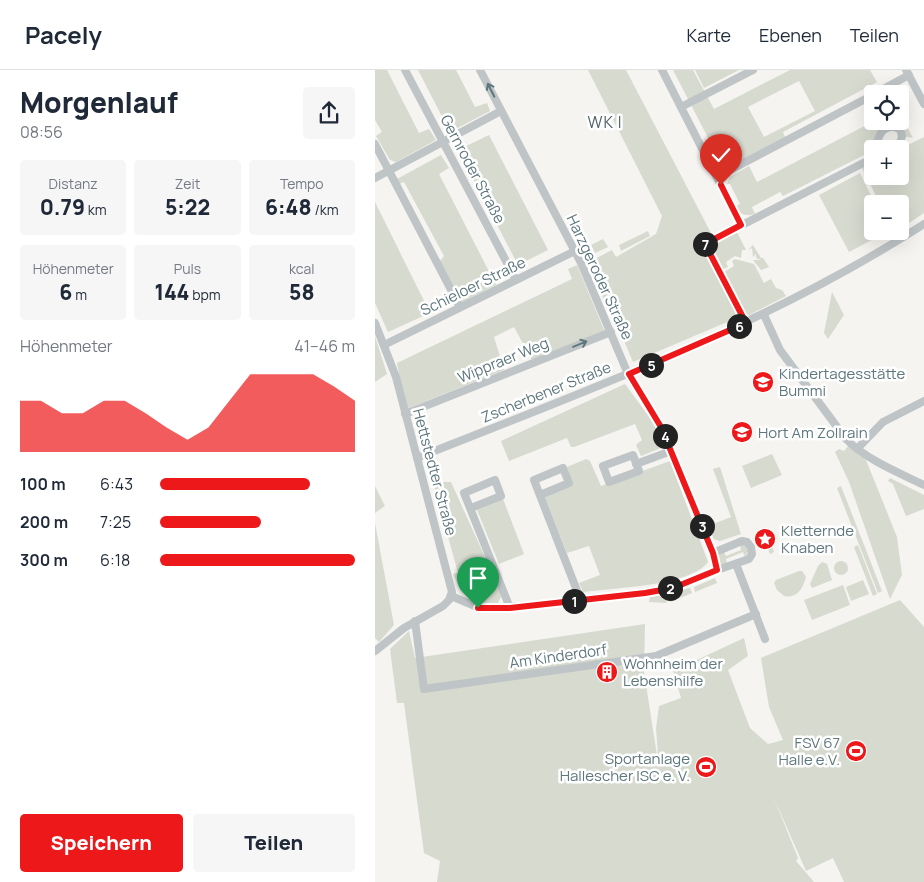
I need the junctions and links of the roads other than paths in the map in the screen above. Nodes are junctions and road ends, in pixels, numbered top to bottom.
1 (405, 70) edge
2 (480, 70) edge
3 (662, 70) edge
4 (753, 70) edge
5 (907, 72) edge
6 (887, 85) edge
7 (864, 99) edge
8 (924, 104) edge
9 (681, 107) junction
10 (501, 111) junction
11 (878, 140) edge
12 (901, 140) edge
13 (442, 141) junction
14 (375, 144) edge
15 (864, 163) edge
16 (388, 171) junction
17 (717, 177) junction
18 (375, 178) edge
19 (924, 224) edge
20 (741, 225) junction
21 (575, 251) junction
22 (516, 280) junction
23 (460, 307) junction
24 (764, 315) junction
25 (375, 323) edge
26 (746, 323) junction
27 (611, 332) junction
28 (384, 345) junction
29 (629, 374) junction
30 (924, 401) edge
31 (405, 414) junction
32 (857, 449) junction
33 (671, 451) junction
34 (417, 458) junction
35 (636, 464) junction
36 (924, 485) edge
37 (540, 495) junction
38 (471, 508) junction
39 (713, 553) junction
40 (737, 564) junction
41 (717, 570) junction
42 (451, 596) junction
43 (581, 601) junction
44 (510, 608) junction
45 (756, 614) junction
46 (415, 621) junction
47 (765, 639) dead end
48 (375, 651) edge

1 - 13 street, Gernroder Straße
10 -> 2 street, Harzgeroder Straße
3 - 9 street
4 - 9 street
5 - 6 street
5 - 8 street
7 - 17 street
9 - 17 street
10 - 13 street
10 - 21 street, Harzgeroder Straße
11 - 12 street
13 - 16 street
13 - 22 street, Gernroder Straße
14 - 16 street
15 - 20 street
16 - 18 street
16 - 23 street
17 - 20 street
19 - 24 street, Zscherbener Straße
20 - 26 street
21 - 22 street, Schieloer Straße
21 - 27 street, Harzgeroder Straße
22 - 23 street, Schieloer Straße
23 - 28 street, Schieloer Straße
24 - 26 street, Zscherbener Straße
24 - 32 street
25 - 28 street, Hettstedter Straße
26 - 29 street, Zscherbener Straße
27 - 29 street, Harzgeroder Straße
31 -> 27 street, Wippraer Weg
28 - 31 street, Hettstedter Straße
29 - 33 street, Harzgeroder Straße
29 - 34 street, Zscherbener Straße
30 - 32 street
31 - 34 street, Hettstedter Straße
32 - 36 street
33 - 35 street
33 - 39 street, Harzgeroder Straße
34 - 42 street, Hettstedter Straße
35 - 35 street
37 - 37 street
37 - 43 street
38 - 38 street
38 - 44 street
39 - 40 street
39 - 41 street, Harzgeroder Straße
40 - 41 street
40 - 45 street
41 - 43 street
42 - 44 street
42 - 46 street
43 - 44 street
45 - 46 street, Am Kinderdorf
45 - 47 street
46 - 48 street

